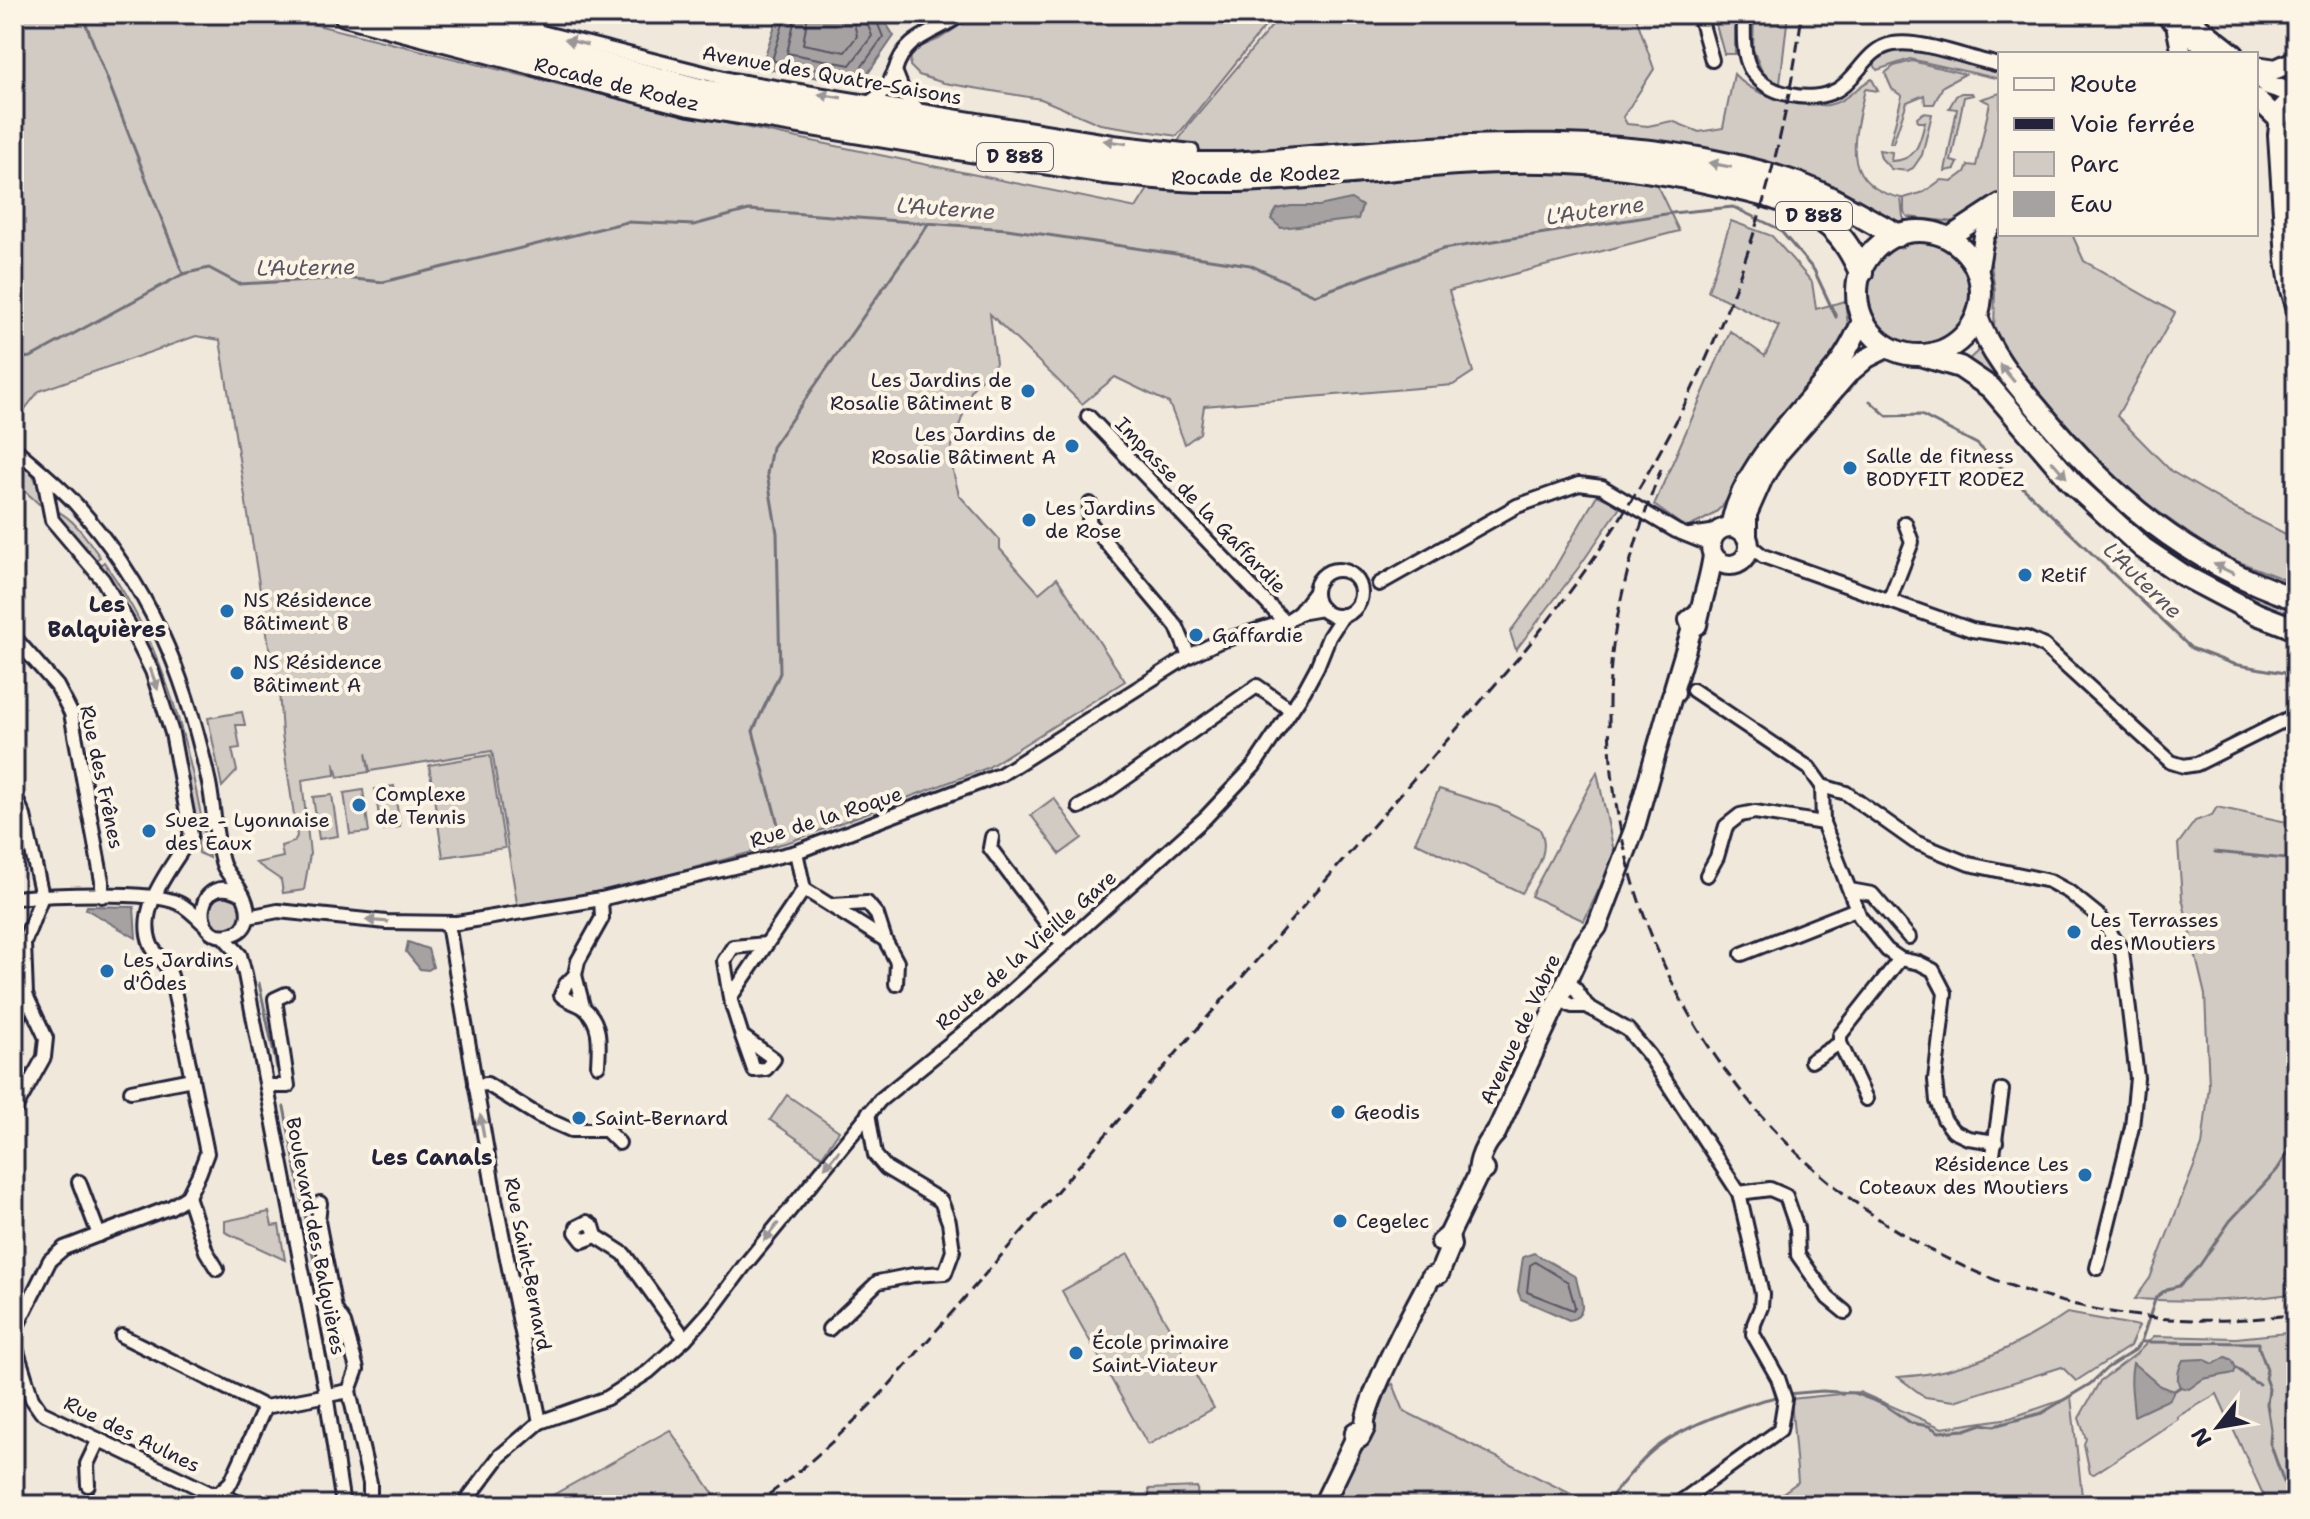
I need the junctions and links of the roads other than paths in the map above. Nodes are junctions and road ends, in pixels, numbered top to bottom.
1 (345, 14) edge
2 (408, 14) edge
3 (469, 14) edge
4 (527, 14) edge
5 (935, 14) edge
6 (962, 14) edge
7 (1699, 14) edge
8 (1744, 14) edge
9 (489, 16) edge
10 (2175, 18) edge
11 (940, 28) junction
12 (539, 33) junction
13 (2179, 52) edge
14 (2211, 52) edge
15 (2231, 52) edge
16 (1712, 60) dead end
17 (2296, 60) edge
18 (1998, 64) edge
19 (2258, 66) edge
20 (895, 71) junction
21 (2258, 76) edge
22 (2258, 89) edge
23 (2296, 94) edge
24 (2258, 99) edge
25 (870, 102) junction
26 (918, 110) junction
27 (2280, 115) junction
28 (1460, 148) junction
29 (1192, 151) joint
30 (1998, 205) edge
31 (1998, 214) edge
32 (1897, 235) junction
33 (1948, 238) junction
34 (1861, 272) junction
35 (1978, 273) junction
36 (2296, 306) edge
37 (1977, 317) junction
38 (1863, 319) junction
39 (1889, 347) junction
40 (1920, 355) junction
41 (1088, 416) dead end
42 (14, 448) edge
43 (43, 473) junction
44 (1090, 504) dead end
45 (1905, 523) dead end
46 (1720, 545) junction
47 (1750, 548) junction
48 (1355, 578) junction
49 (1379, 584) junction
50 (1315, 592) junction
51 (1359, 598) junction
52 (2296, 599) edge
53 (1889, 601) junction
54 (1325, 612) junction
55 (1299, 613) junction
56 (1343, 615) junction
57 (1285, 622) junction
58 (2296, 629) edge
59 (1332, 631) junction
60 (14, 637) edge
61 (1189, 656) junction
62 (1679, 686) junction
63 (1291, 710) junction
64 (2296, 717) edge
65 (1822, 786) junction
66 (14, 794) edge
67 (1079, 807) dead end
68 (1823, 823) junction
69 (992, 837) dead end
70 (796, 852) junction
71 (224, 868) junction
72 (1707, 875) dead end
73 (804, 889) junction
74 (1850, 890) junction
75 (211, 894) junction
76 (42, 896) junction
77 (102, 896) junction
78 (154, 897) junction
79 (14, 898) edge
80 (245, 899) junction
81 (601, 899) junction
82 (178, 903) junction
83 (833, 905) junction
84 (1856, 909) junction
85 (274, 911) junction
86 (248, 920) junction
87 (448, 924) junction
88 (205, 925) junction
89 (223, 936) junction
90 (1909, 937) dead end
91 (885, 940) junction
92 (766, 944) junction
93 (1063, 945) junction
94 (1742, 954) dead end
95 (240, 955) junction
96 (1900, 959) junction
97 (575, 975) junction
98 (896, 984) dead end
99 (1562, 990) junction
100 (286, 994) dead end
101 (26, 995) junction
102 (730, 998) junction
103 (583, 1006) junction
104 (17, 1019) dead end
105 (742, 1036) junction
106 (1840, 1043) junction
107 (782, 1048) dead end
108 (774, 1059) junction
109 (1811, 1061) dead end
110 (598, 1065) dead end
111 (192, 1079) junction
112 (475, 1085) junction
113 (267, 1086) junction
114 (2002, 1090) dead end
115 (131, 1091) dead end
116 (1866, 1099) dead end
117 (14, 1111) edge
118 (868, 1113) junction
119 (1996, 1142) junction
120 (619, 1143) dead end
121 (1992, 1162) dead end
122 (79, 1182) dead end
123 (1739, 1193) junction
124 (188, 1196) junction
125 (320, 1203) dead end
126 (99, 1235) junction
127 (596, 1236) dead end
128 (2097, 1268) dead end
129 (217, 1269) dead end
130 (1845, 1312) dead end
131 (829, 1329) dead end
132 (122, 1336) dead end
133 (685, 1339) junction
134 (349, 1391) junction
135 (326, 1394) junction
136 (265, 1407) junction
137 (540, 1422) junction
138 (98, 1441) junction
139 (88, 1485) dead end
140 (216, 1499) edge
141 (242, 1505) edge
142 (343, 1505) edge
143 (370, 1505) edge
144 (463, 1505) edge
145 (1323, 1505) edge
146 (1676, 1505) edge

1 - 34 highway, Rocade de Rodez / D 888
2 - 28 highway, Rocade de Rodez / D 888
3 - 9 street, Avenue des Quatre-Saisons
4 - 12 street
5 - 11 street
6 - 11 street
7 - 16 street
8 - 18 street
9 - 12 street, Avenue des Quatre-Saisons
10 - 13 main road
10 - 14 main road
10 - 15 main road
11 - 20 street
25 -> 12 street, Avenue des Quatre-Saisons
17 - 19 main road
20 - 25 street
20 - 26 street
21 - 23 main road
22 - 27 main road
23 - 27 main road
24 - 27 main road
25 - 26 street, Avenue des Quatre-Saisons
29 -> 26 street, Avenue des Quatre-Saisons
27 - 36 main road
28 - 29 highway
32 -> 28 highway, Rocade de Rodez / D 888
30 - 33 main road
31 - 35 main road
32 - 33 main road
32 - 34 main road
33 - 35 main road
34 - 38 main road
35 - 37 main road
37 - 40 main road
52 -> 37 main road
38 - 39 main road
38 - 46 main road, Avenue de Vabre
39 - 40 main road
39 - 47 main road
40 -> 58 main road
41 - 57 street, Impasse de la Gaffardie
42 - 43 street
43 - 71 street
43 -> 78 street
44 - 61 street
45 - 53 street
46 - 47 main road
46 - 47 main road
46 - 49 street
46 - 62 main road, Avenue de Vabre
47 - 53 street
48 - 49 street
48 - 50 street
48 - 51 street
49 - 51 street
50 - 54 street
50 - 55 street, Rue de la Roque
51 - 56 street
53 - 64 street
54 - 55 street, Rue de la Roque
54 - 56 street
54 - 59 street
55 - 57 street, Rue de la Roque
56 - 59 street, Route de la Vieille Gare
57 - 61 street, Rue de la Roque
59 - 63 street, Route de la Vieille Gare
60 - 77 street, Rue des Frênes
61 - 70 street, Rue de la Roque
62 - 65 street
62 - 99 main road, Avenue de Vabre
63 - 67 street
63 - 93 street, Route de la Vieille Gare
65 - 68 street
65 - 128 street
66 - 76 street
68 - 72 street
68 - 74 street
69 - 93 street
70 - 73 street
70 - 81 street, Rue de la Roque
71 - 75 street
71 - 80 street
73 - 83 street
73 - 92 street
74 - 84 street
74 - 90 street
75 - 80 street
75 - 82 street
75 - 88 street
76 - 77 street
76 - 79 street
76 - 101 street
77 - 78 street
78 - 82 street
78 - 111 street
80 - 85 street, Rue de la Roque
80 - 86 street
81 - 87 street, Rue de la Roque
81 - 97 street
82 - 88 street
83 - 91 street
83 - 91 street
84 - 94 street
84 - 96 street
85 - 86 street, Rue de la Roque
87 -> 85 street, Rue de la Roque
86 - 89 street
86 - 95 street, Boulevard des Balquières
87 - 112 street, Rue Saint-Bernard
88 - 89 street
89 - 95 street
91 - 98 street
92 - 102 street
92 - 102 street
93 - 118 street, Route de la Vieille Gare
95 - 113 street, Boulevard des Balquières
96 - 106 street
96 - 119 street
97 - 103 street
97 - 103 street
99 - 123 street
99 - 145 main road, Avenue de Vabre
100 - 113 street
101 - 104 street
101 - 117 street
102 - 105 street
103 - 110 street
105 - 108 street
105 - 108 street
106 - 109 street
106 - 116 street
107 - 108 street
111 - 115 street
111 - 124 street
112 - 120 street
137 -> 112 street, Rue Saint-Bernard
113 - 135 street, Boulevard des Balquières
114 - 119 street
118 - 131 street
118 -> 133 street, Route de la Vieille Gare
119 - 121 street
122 - 126 street
123 - 130 street
123 - 146 street
124 - 126 street, Rue des Aulnes
124 - 129 street
125 - 134 street, Boulevard des Balquières
126 - 138 street, Rue des Aulnes
127 - 133 street
132 - 136 street
133 - 137 street, Route de la Vieille Gare
134 - 135 street
134 - 143 street, Boulevard des Balquières
135 - 136 street
135 - 142 street, Boulevard des Balquières
136 - 140 street
137 - 144 street
138 - 139 street
138 - 140 street, Rue des Aulnes
140 - 141 street, Rue des Aulnes

